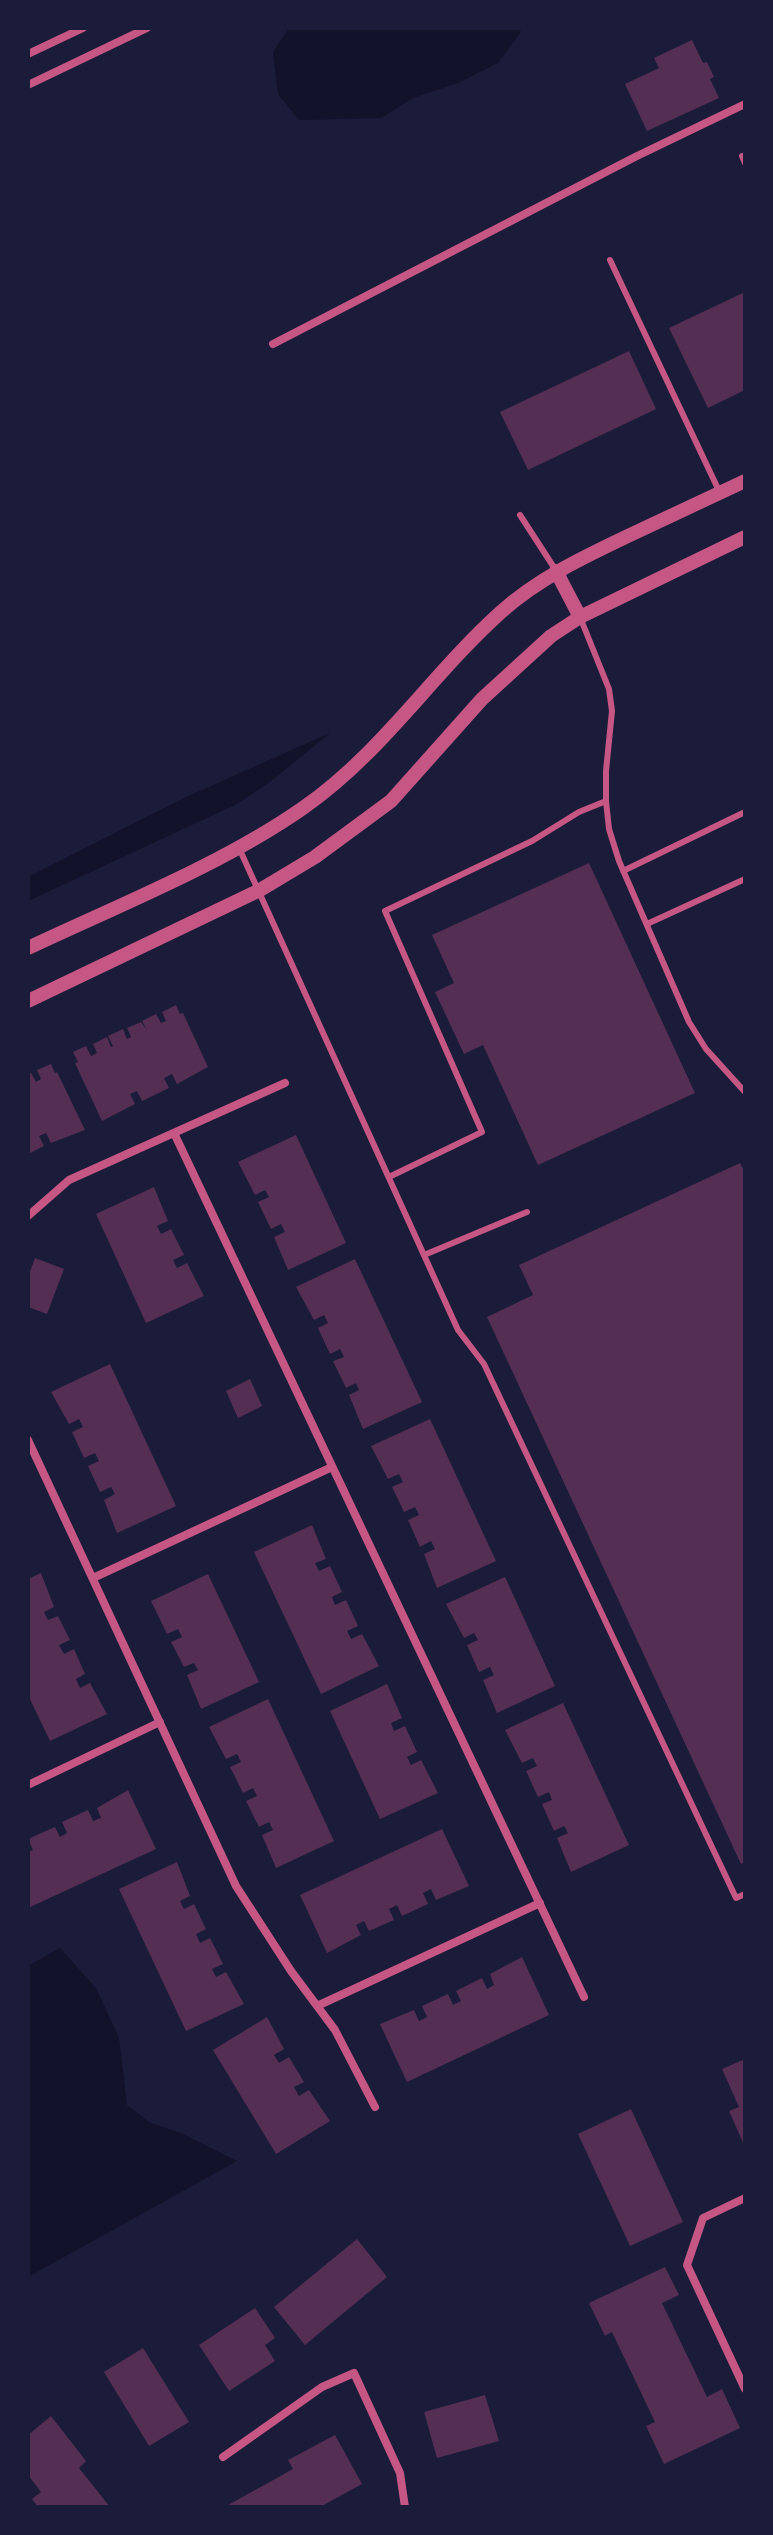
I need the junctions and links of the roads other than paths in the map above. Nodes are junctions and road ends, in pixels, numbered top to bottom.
1 (83, 28) edge
2 (147, 28) edge
3 (28, 54) edge
4 (28, 85) edge
5 (745, 104) edge
6 (745, 155) edge
7 (745, 163) edge
8 (610, 260) dead end
9 (273, 344) dead end
10 (745, 481) edge
11 (720, 493) junction
12 (520, 515) dead end
13 (745, 537) edge
14 (556, 571) junction
15 (580, 617) junction
16 (606, 801) junction
17 (745, 812) edge
18 (239, 847) junction
19 (623, 871) junction
20 (745, 879) edge
21 (260, 890) junction
22 (647, 924) junction
23 (28, 948) edge
24 (28, 1001) edge
25 (285, 1083) dead end
26 (745, 1092) edge
27 (174, 1133) junction
28 (389, 1177) junction
29 (527, 1212) dead end
30 (28, 1216) edge
31 (424, 1255) junction
32 (28, 1440) edge
33 (332, 1467) junction
34 (93, 1578) junction
35 (160, 1722) junction
36 (28, 1785) edge
37 (745, 1894) edge
38 (540, 1903) junction
39 (584, 1997) dead end
40 (317, 2006) junction
41 (375, 2107) dead end
42 (745, 2198) edge
43 (741, 2371) edge
44 (745, 2389) edge
45 (223, 2457) dead end
46 (405, 2507) edge

1 - 3 street
2 - 4 street
5 - 9 street
6 - 7 lane
8 - 11 lane
10 - 11 street
11 - 14 street
12 - 14 lane
13 - 15 street
14 - 15 street
14 - 18 street
15 - 16 lane
15 - 21 street
16 - 19 lane
16 - 28 lane
17 - 19 lane
18 - 21 lane
18 - 23 street
19 - 22 lane
20 - 22 lane
21 - 24 street
21 - 28 lane
22 - 26 lane
25 - 27 street
27 - 30 street
27 - 33 street
28 - 31 lane
29 - 31 lane
31 - 37 lane
32 - 34 street
33 - 34 street
33 - 38 street
34 - 35 street
35 - 36 street
35 - 40 street
38 - 39 street
38 - 40 street
40 - 41 street
42 - 43 street
43 - 44 street
45 - 46 street

